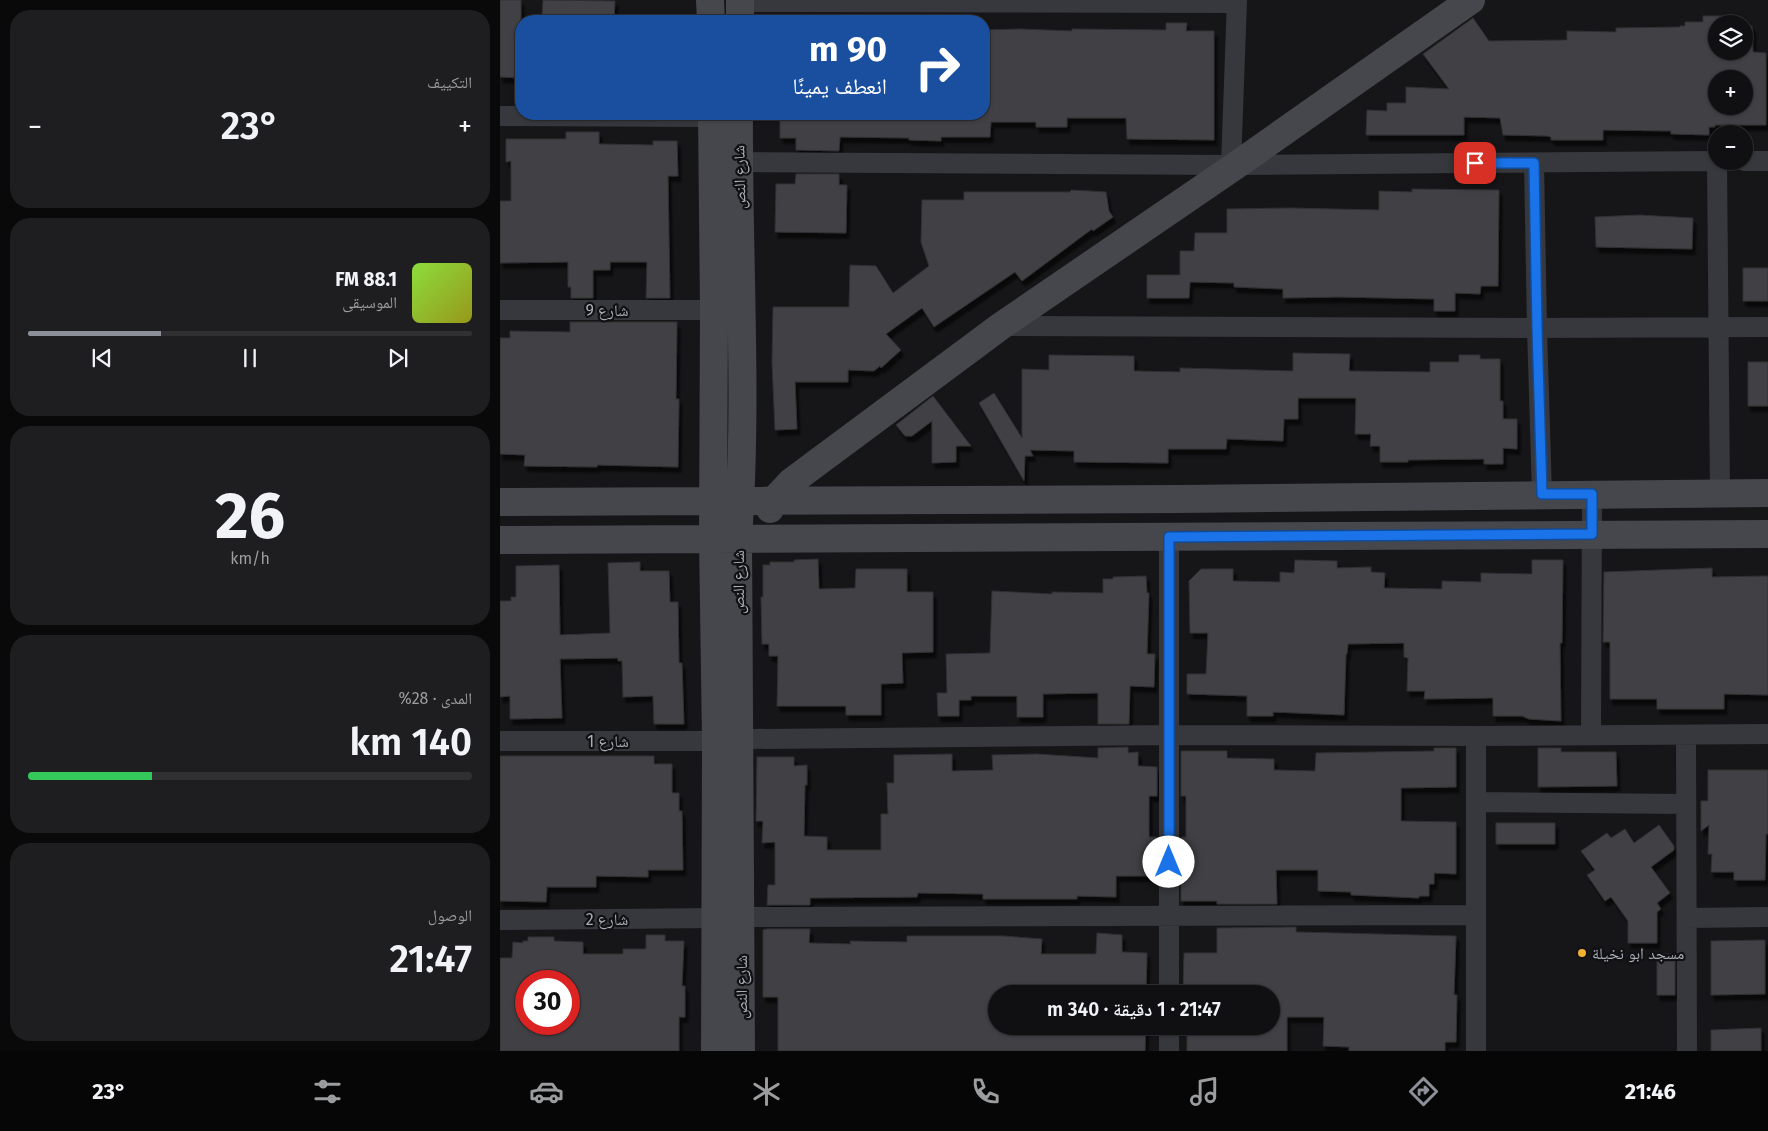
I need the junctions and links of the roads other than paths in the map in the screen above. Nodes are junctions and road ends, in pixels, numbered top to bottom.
1 (710, 0) edge
2 (1472, 0) edge
3 (1237, 1) edge
4 (740, 8) edge
5 (711, 15) edge
6 (500, 116) edge
7 (515, 116) edge
8 (712, 120) edge
9 (739, 120) edge
10 (1708, 161) edge
11 (1753, 161) edge
12 (1768, 161) edge
13 (739, 162) junction
14 (1534, 163) junction
15 (1235, 164) junction
16 (1717, 170) edge
17 (500, 310) edge
18 (714, 310) junction
19 (1001, 326) junction
20 (1768, 327) edge
21 (1537, 328) junction
22 (1719, 328) junction
23 (1720, 493) junction
24 (1768, 493) edge
25 (1542, 494) junction
26 (1592, 494) junction
27 (714, 500) junction
28 (774, 500) junction
29 (741, 501) junction
30 (500, 502) edge
31 (1592, 534) junction
32 (1768, 534) edge
33 (1169, 537) junction
34 (738, 538) junction
35 (500, 540) edge
36 (1168, 734) junction
37 (1768, 734) edge
38 (1591, 735) junction
39 (1476, 736) junction
40 (1686, 736) junction
41 (500, 741) edge
42 (728, 741) junction
43 (1477, 802) junction
44 (1686, 804) junction
45 (1476, 915) junction
46 (1170, 916) junction
47 (1768, 917) edge
48 (727, 918) junction
49 (1687, 918) junction
50 (500, 920) edge
51 (1169, 985) edge
52 (1169, 1035) edge
53 (715, 1051) edge
54 (741, 1051) edge
55 (1169, 1051) edge
56 (1476, 1051) edge
57 (1688, 1051) edge

1 - 5 street
2 - 15 street
3 - 4 street
3 - 15 street
6 - 7 street
8 - 18 street, شارع النص
9 - 13 street, شارع النص
10 - 14 street
11 - 12 street
13 - 15 street
13 - 29 street, شارع النص
14 - 15 street
14 - 21 street
15 - 19 street
16 - 22 street
17 - 18 street, شارع 9
18 - 27 street, شارع النص
19 - 21 street
19 - 28 street
20 - 22 street
21 - 22 street
21 - 25 street
22 - 23 street
23 - 24 street
23 - 26 street
25 - 26 street
25 - 28 street
26 - 31 street
27 - 29 street
27 - 30 street
27 - 34 street, شارع النص
28 - 29 street
28 - 34 street
29 - 34 street, شارع النص
31 - 32 street
31 - 33 street
31 - 38 street
33 - 34 street
33 - 36 street
34 - 35 street
34 - 42 street, شارع النص
36 - 39 street, شارع 1
36 - 42 street, شارع 1
36 - 46 street
37 - 40 street, شارع 1
38 - 39 street, شارع 1
38 - 40 street, شارع 1
39 - 43 street
40 - 44 street
41 - 42 street, شارع 1
42 - 48 street, شارع النص
43 - 44 street
43 - 45 street
44 - 49 street
45 - 46 street, شارع 2
45 - 56 street
46 - 48 street, شارع 2
46 - 51 street
47 - 49 street
48 - 50 street, شارع 2
48 - 53 street, شارع النص
48 - 54 street, شارع النص
49 - 57 street
52 - 55 street

